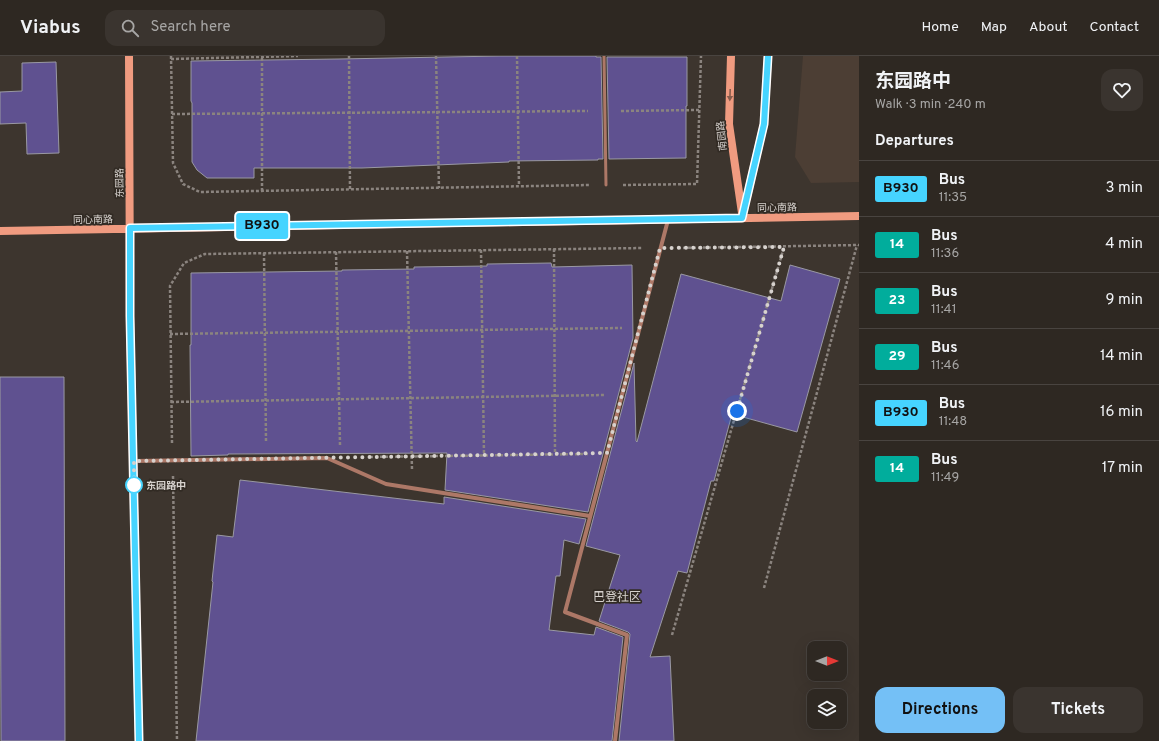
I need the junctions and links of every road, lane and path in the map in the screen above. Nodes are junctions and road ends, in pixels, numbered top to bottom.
1 (129, 56) edge
2 (262, 56) edge
3 (298, 56) edge
4 (349, 56) edge
5 (436, 56) edge
6 (517, 56) edge
7 (604, 56) edge
8 (701, 56) edge
9 (731, 56) edge
10 (768, 56) edge
11 (171, 57) edge
12 (699, 110) junction
13 (518, 111) junction
14 (605, 111) junction
15 (437, 112) junction
16 (349, 113) junction
17 (172, 114) junction
18 (262, 114) junction
19 (606, 185) junction
20 (520, 186) junction
21 (439, 188) junction
22 (350, 189) junction
23 (262, 191) junction
24 (859, 216) edge
25 (742, 218) junction
26 (668, 220) junction
27 (130, 228) junction
28 (0, 231) edge
29 (858, 245) edge
30 (784, 247) junction
31 (660, 248) junction
32 (554, 249) junction
33 (481, 250) junction
34 (407, 251) junction
35 (336, 252) junction
36 (264, 253) junction
37 (639, 328) junction
38 (554, 329) junction
39 (482, 330) junction
40 (409, 331) junction
41 (338, 332) junction
42 (264, 333) junction
43 (170, 334) junction
44 (622, 395) junction
45 (555, 396) junction
46 (483, 397) junction
47 (411, 398) junction
48 (339, 399) junction
49 (265, 400) junction
50 (171, 402) junction
51 (607, 453) junction
52 (555, 454) junction
53 (412, 456) junction
54 (484, 456) junction
55 (369, 457) dead end
56 (327, 458) junction
57 (266, 459) junction
58 (172, 460) junction
59 (134, 461) junction
60 (412, 488) junction
61 (590, 516) junction
62 (764, 588) dead end
63 (672, 635) dead end
64 (139, 741) edge
65 (177, 741) edge
66 (615, 741) edge

1 - 27 street, 东园路
2 - 3 path
2 - 11 path
2 - 18 path
4 - 16 path
5 - 15 path
6 - 13 path
7 - 14 lane
8 - 12 path
9 -> 25 street, 南园路
10 - 25 street
11 - 17 path
12 - 14 path
12 - 19 path
13 - 14 path
13 - 15 path
13 - 20 path
14 - 19 lane
15 - 16 path
15 - 21 path
16 - 18 path
16 - 22 path
17 - 18 path
17 - 23 path
18 - 23 path
19 - 20 path
20 - 21 path
21 - 22 path
22 - 23 path
24 - 25 street, 同心南路
25 - 26 street, 同心南路
26 - 27 street, 同心南路
26 - 31 street
27 - 28 street, 同心南路
27 - 59 street, 东园路
29 - 30 path
29 - 62 path
30 - 31 path
30 - 63 path
31 - 32 path
31 - 37 street
32 - 33 path
32 - 38 path
33 - 34 path
33 - 39 path
34 - 35 path
34 - 40 path
35 - 36 path
35 - 41 path
36 - 42 path
36 - 43 path
37 - 38 path
37 - 44 street
38 - 39 path
38 - 45 path
39 - 40 path
39 - 46 path
40 - 41 path
40 - 47 path
41 - 42 path
41 - 48 path
42 - 43 path
42 - 49 path
43 - 50 path
44 - 45 path
44 - 51 street
45 - 46 path
45 - 52 path
46 - 47 path
46 - 54 path
47 - 48 path
47 - 53 path
48 - 49 path
48 - 56 path
49 - 50 path
49 - 57 path
50 - 58 path
51 - 52 path
51 - 61 street
52 - 54 path
53 - 54 path
53 - 55 path
53 - 60 path
56 - 57 street
56 - 60 street
57 - 58 street
58 - 59 street
58 - 65 path
59 - 64 street, 东园路
60 - 61 street
61 - 66 street

